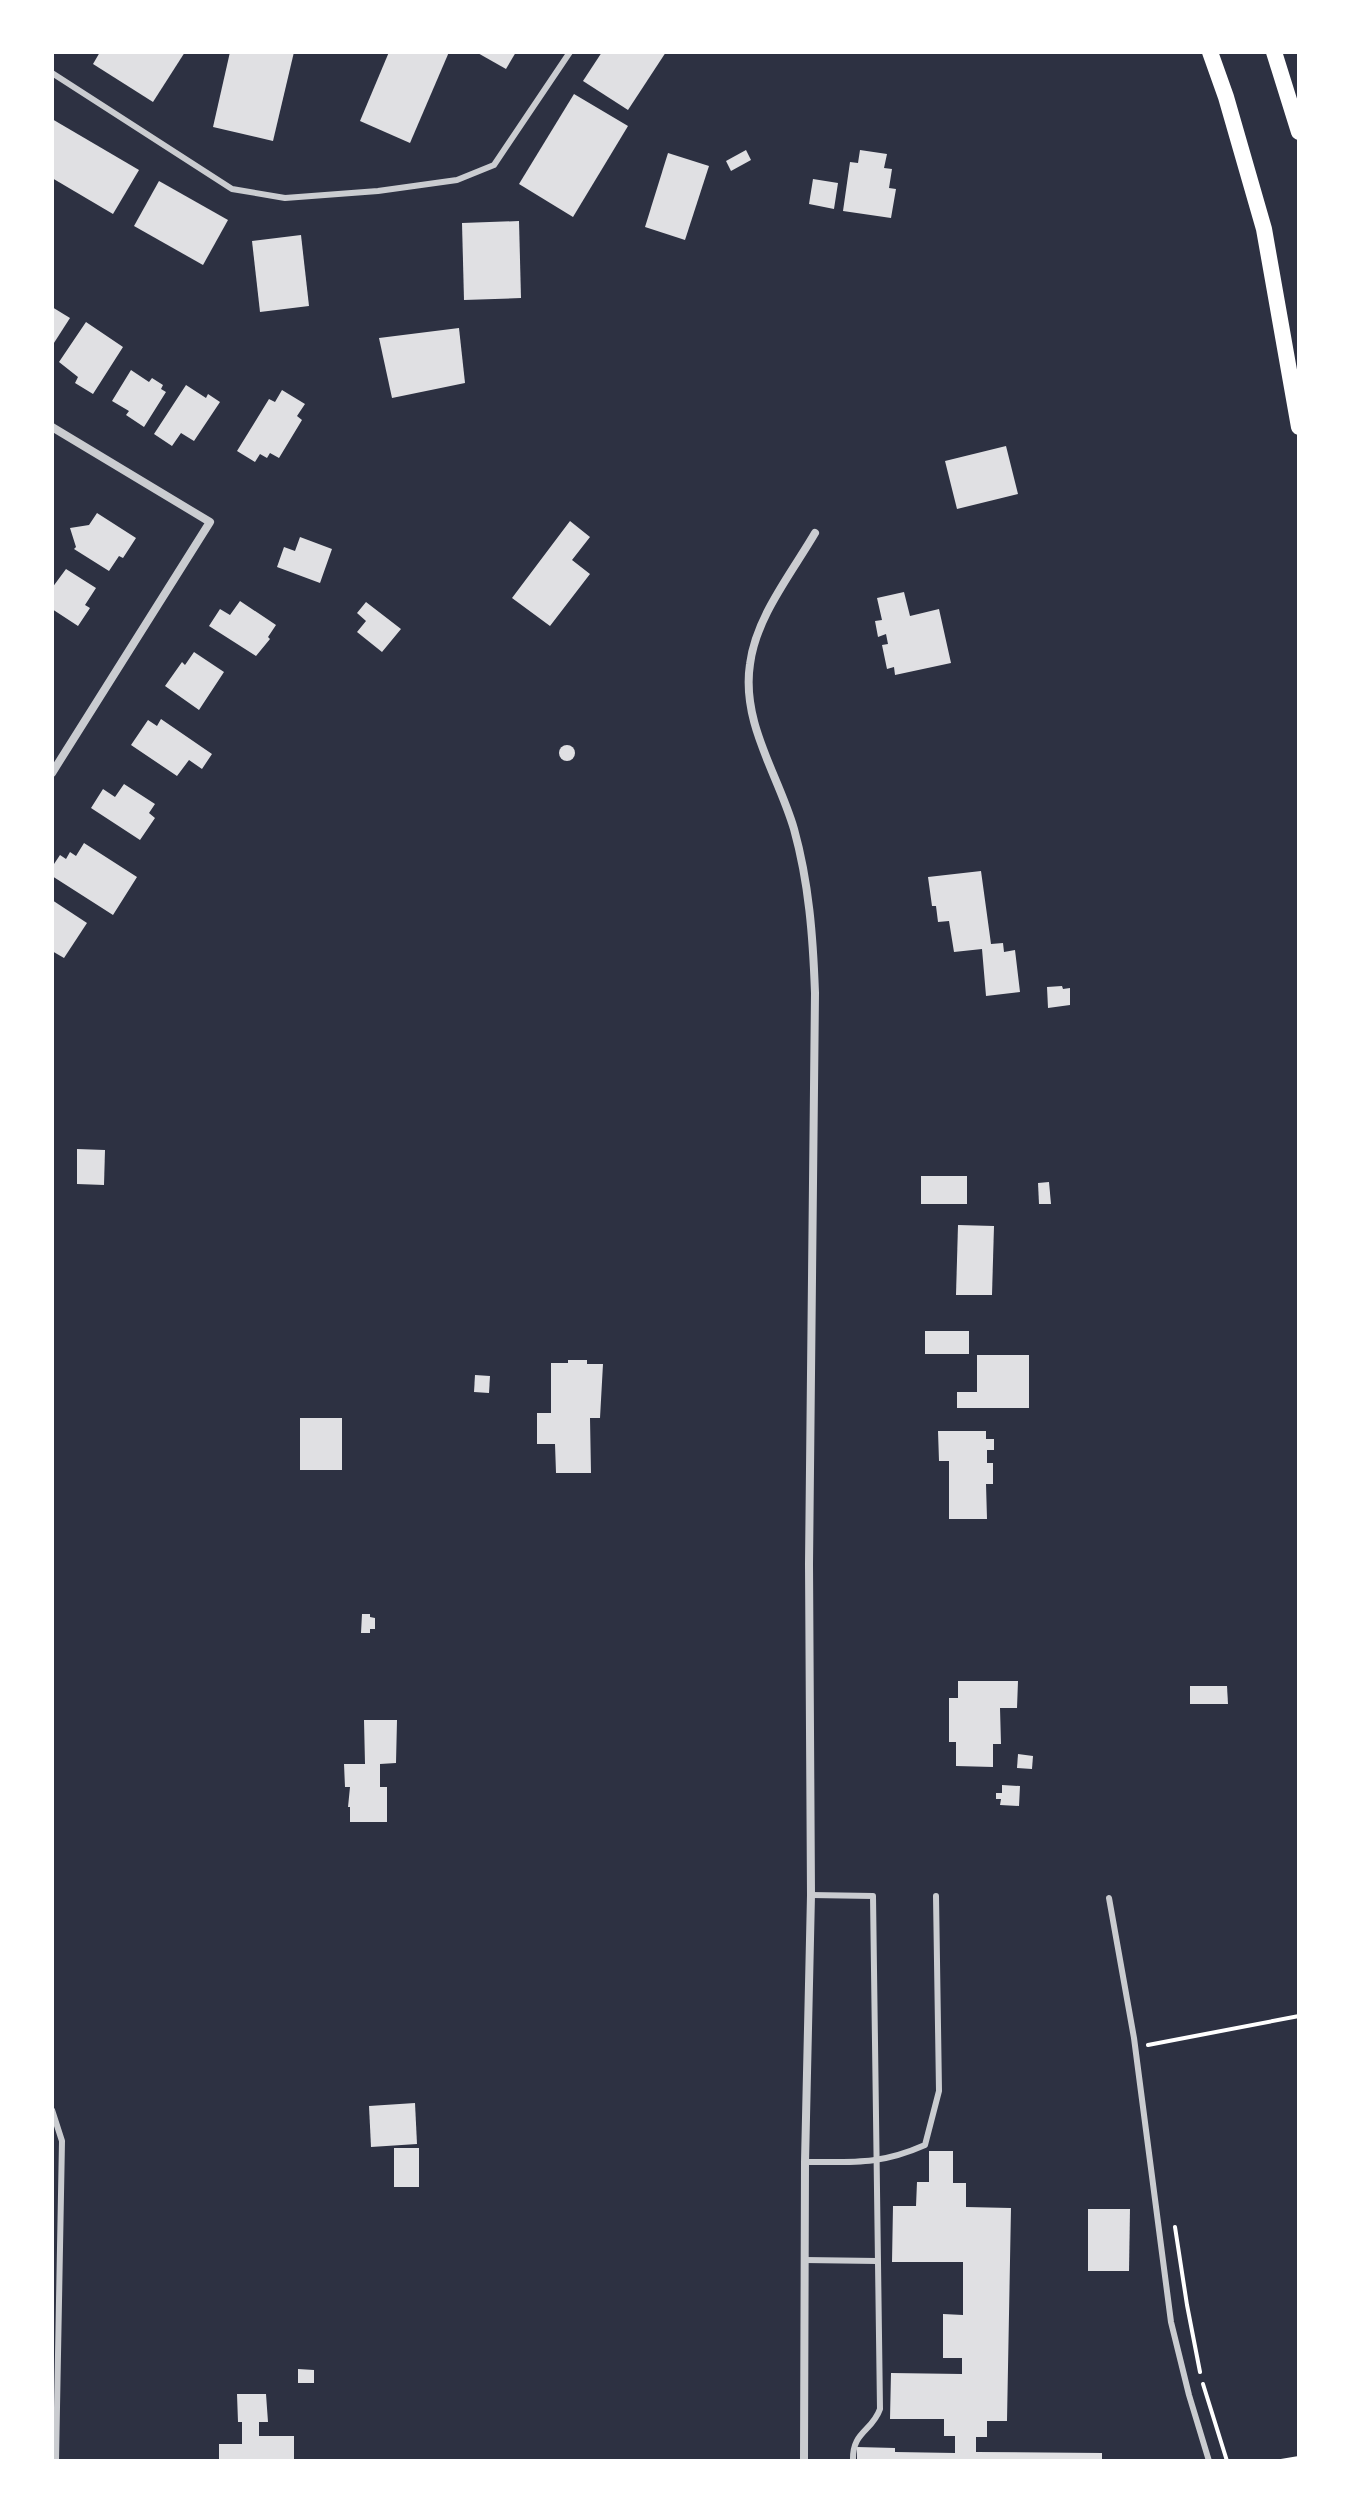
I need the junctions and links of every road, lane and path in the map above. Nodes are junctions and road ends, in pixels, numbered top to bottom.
1 (570, 52) edge
2 (1210, 52) edge
3 (1274, 52) edge
4 (52, 73) edge
5 (1299, 132) edge
6 (52, 427) edge
7 (1299, 427) edge
8 (815, 533) dead end
9 (52, 773) edge
10 (811, 1895) junction
11 (936, 1896) dead end
12 (1109, 1898) dead end
13 (1299, 2016) edge
14 (1147, 2046) dead end
15 (52, 2110) edge
16 (805, 2162) junction
17 (876, 2162) junction
18 (1173, 2213) dead end
19 (805, 2260) junction
20 (877, 2261) junction
21 (1299, 2458) edge
22 (56, 2461) edge
23 (804, 2461) edge
24 (853, 2461) edge
25 (1209, 2461) edge
26 (1227, 2461) edge
27 (1281, 2461) edge

1 - 4 lane
2 - 7 main road
3 - 5 main road
6 - 9 street
8 - 10 street
10 - 16 street
10 - 17 lane
11 - 17 lane
12 - 25 lane
13 - 14 path
15 - 22 lane
16 - 17 lane
16 - 19 street
17 - 20 lane
18 - 26 path
19 - 20 lane
19 - 23 street
20 - 24 lane
21 - 27 path

